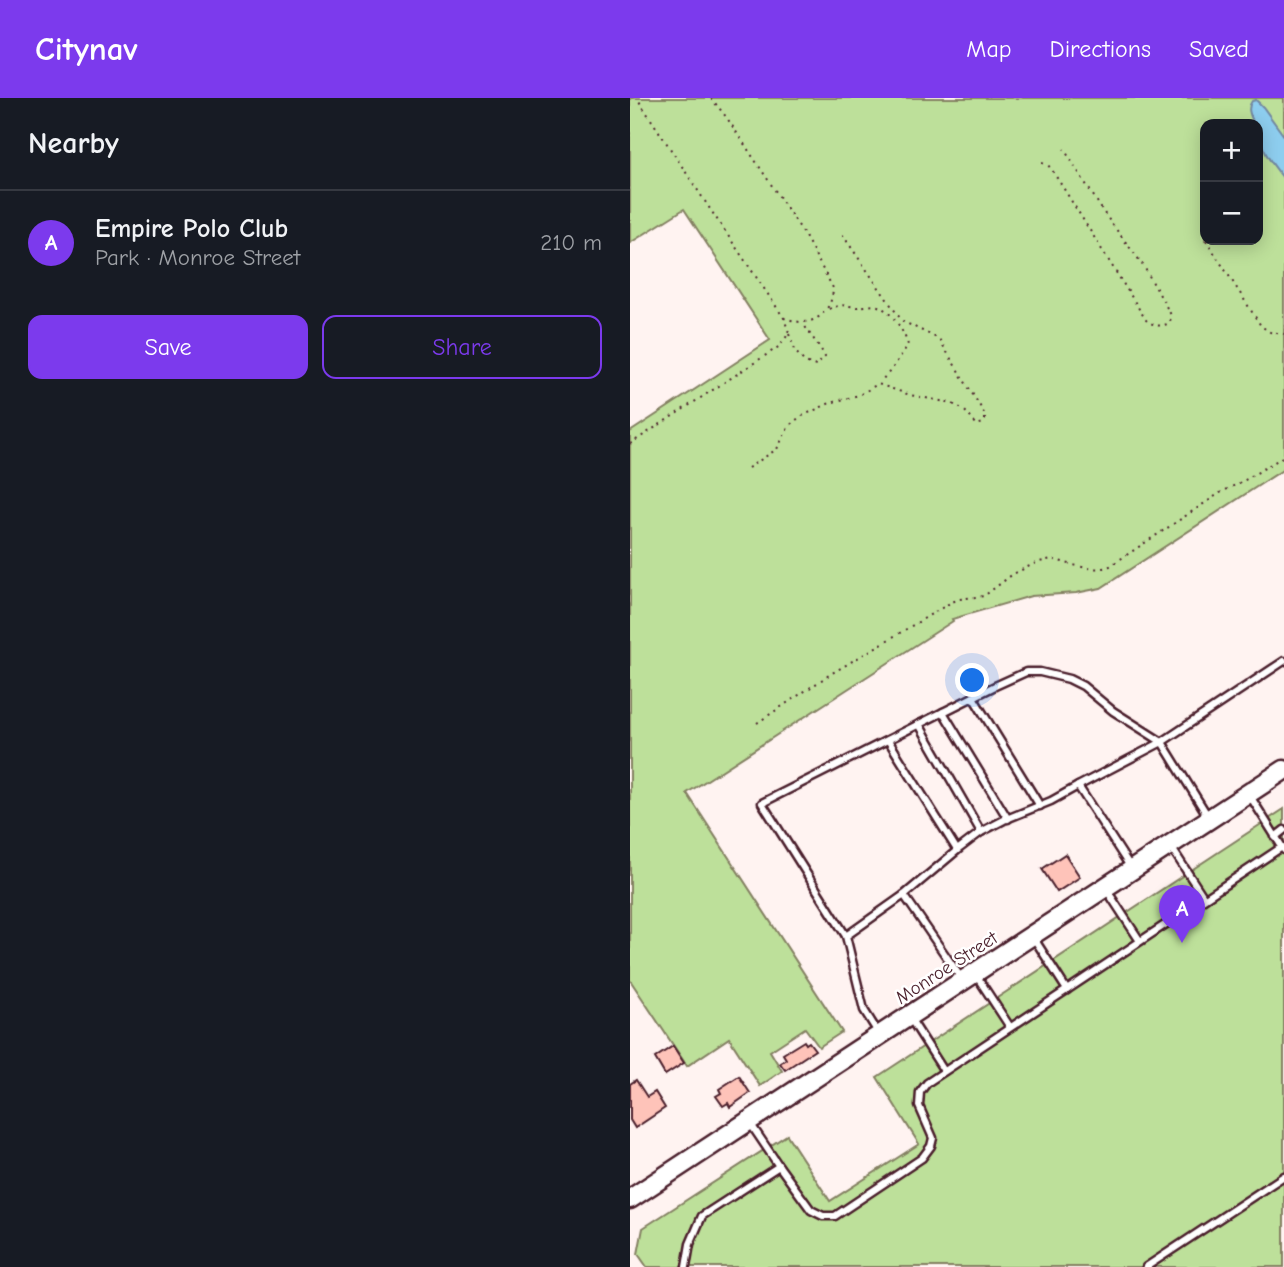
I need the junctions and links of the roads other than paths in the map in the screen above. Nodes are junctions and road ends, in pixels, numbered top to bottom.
1 (1284, 661) edge
2 (973, 697) junction
3 (943, 712) junction
4 (919, 724) junction
5 (888, 740) junction
6 (1162, 742) junction
7 (1284, 770) edge
8 (1078, 786) junction
9 (1248, 794) junction
10 (1040, 806) junction
11 (1007, 819) junction
12 (1210, 819) junction
13 (1284, 830) edge
14 (981, 832) junction
15 (1275, 837) junction
16 (1170, 845) junction
17 (1283, 848) edge
18 (957, 850) junction
19 (1133, 870) junction
20 (1105, 888) junction
21 (904, 895) junction
22 (1205, 898) junction
23 (846, 936) junction
24 (1032, 936) junction
25 (1140, 941) junction
26 (969, 977) junction
27 (1067, 990) junction
28 (909, 1017) junction
29 (1010, 1027) junction
30 (880, 1035) junction
31 (944, 1072) junction
32 (749, 1122) junction
33 (779, 1167) junction
34 (1284, 1176) edge
35 (630, 1199) edge
36 (686, 1267) edge
37 (1146, 1267) edge

1 - 6 lane
2 - 3 lane
2 - 6 lane
2 - 10 lane
3 - 4 lane
3 - 11 lane
4 - 5 lane
4 - 14 lane
5 - 18 lane
5 - 23 lane
6 - 8 lane
6 - 12 lane
7 - 9 main road, Monroe Street
8 - 10 lane
8 - 19 lane
9 - 12 main road, Monroe Street
9 - 15 lane
10 - 11 lane
11 - 14 lane
12 - 16 main road, Monroe Street
13 - 15 lane
14 - 18 lane
15 - 17 lane
16 - 19 main road, Monroe Street
16 - 22 lane
17 - 22 lane
18 - 21 lane
19 - 20 main road, Monroe Street
20 - 24 main road, Monroe Street
20 - 25 lane
21 - 23 lane
21 - 26 lane
22 - 25 lane
23 - 30 lane
24 - 26 main road, Monroe Street
24 - 27 lane
25 - 27 lane
26 - 28 main road, Monroe Street
26 - 29 lane
27 - 29 lane
28 - 30 main road, Monroe Street
28 - 31 lane
29 - 31 lane
30 - 32 main road, Monroe Street
31 - 33 lane
32 - 33 lane
32 - 35 main road, Monroe Street
33 - 36 lane
34 - 37 lane

